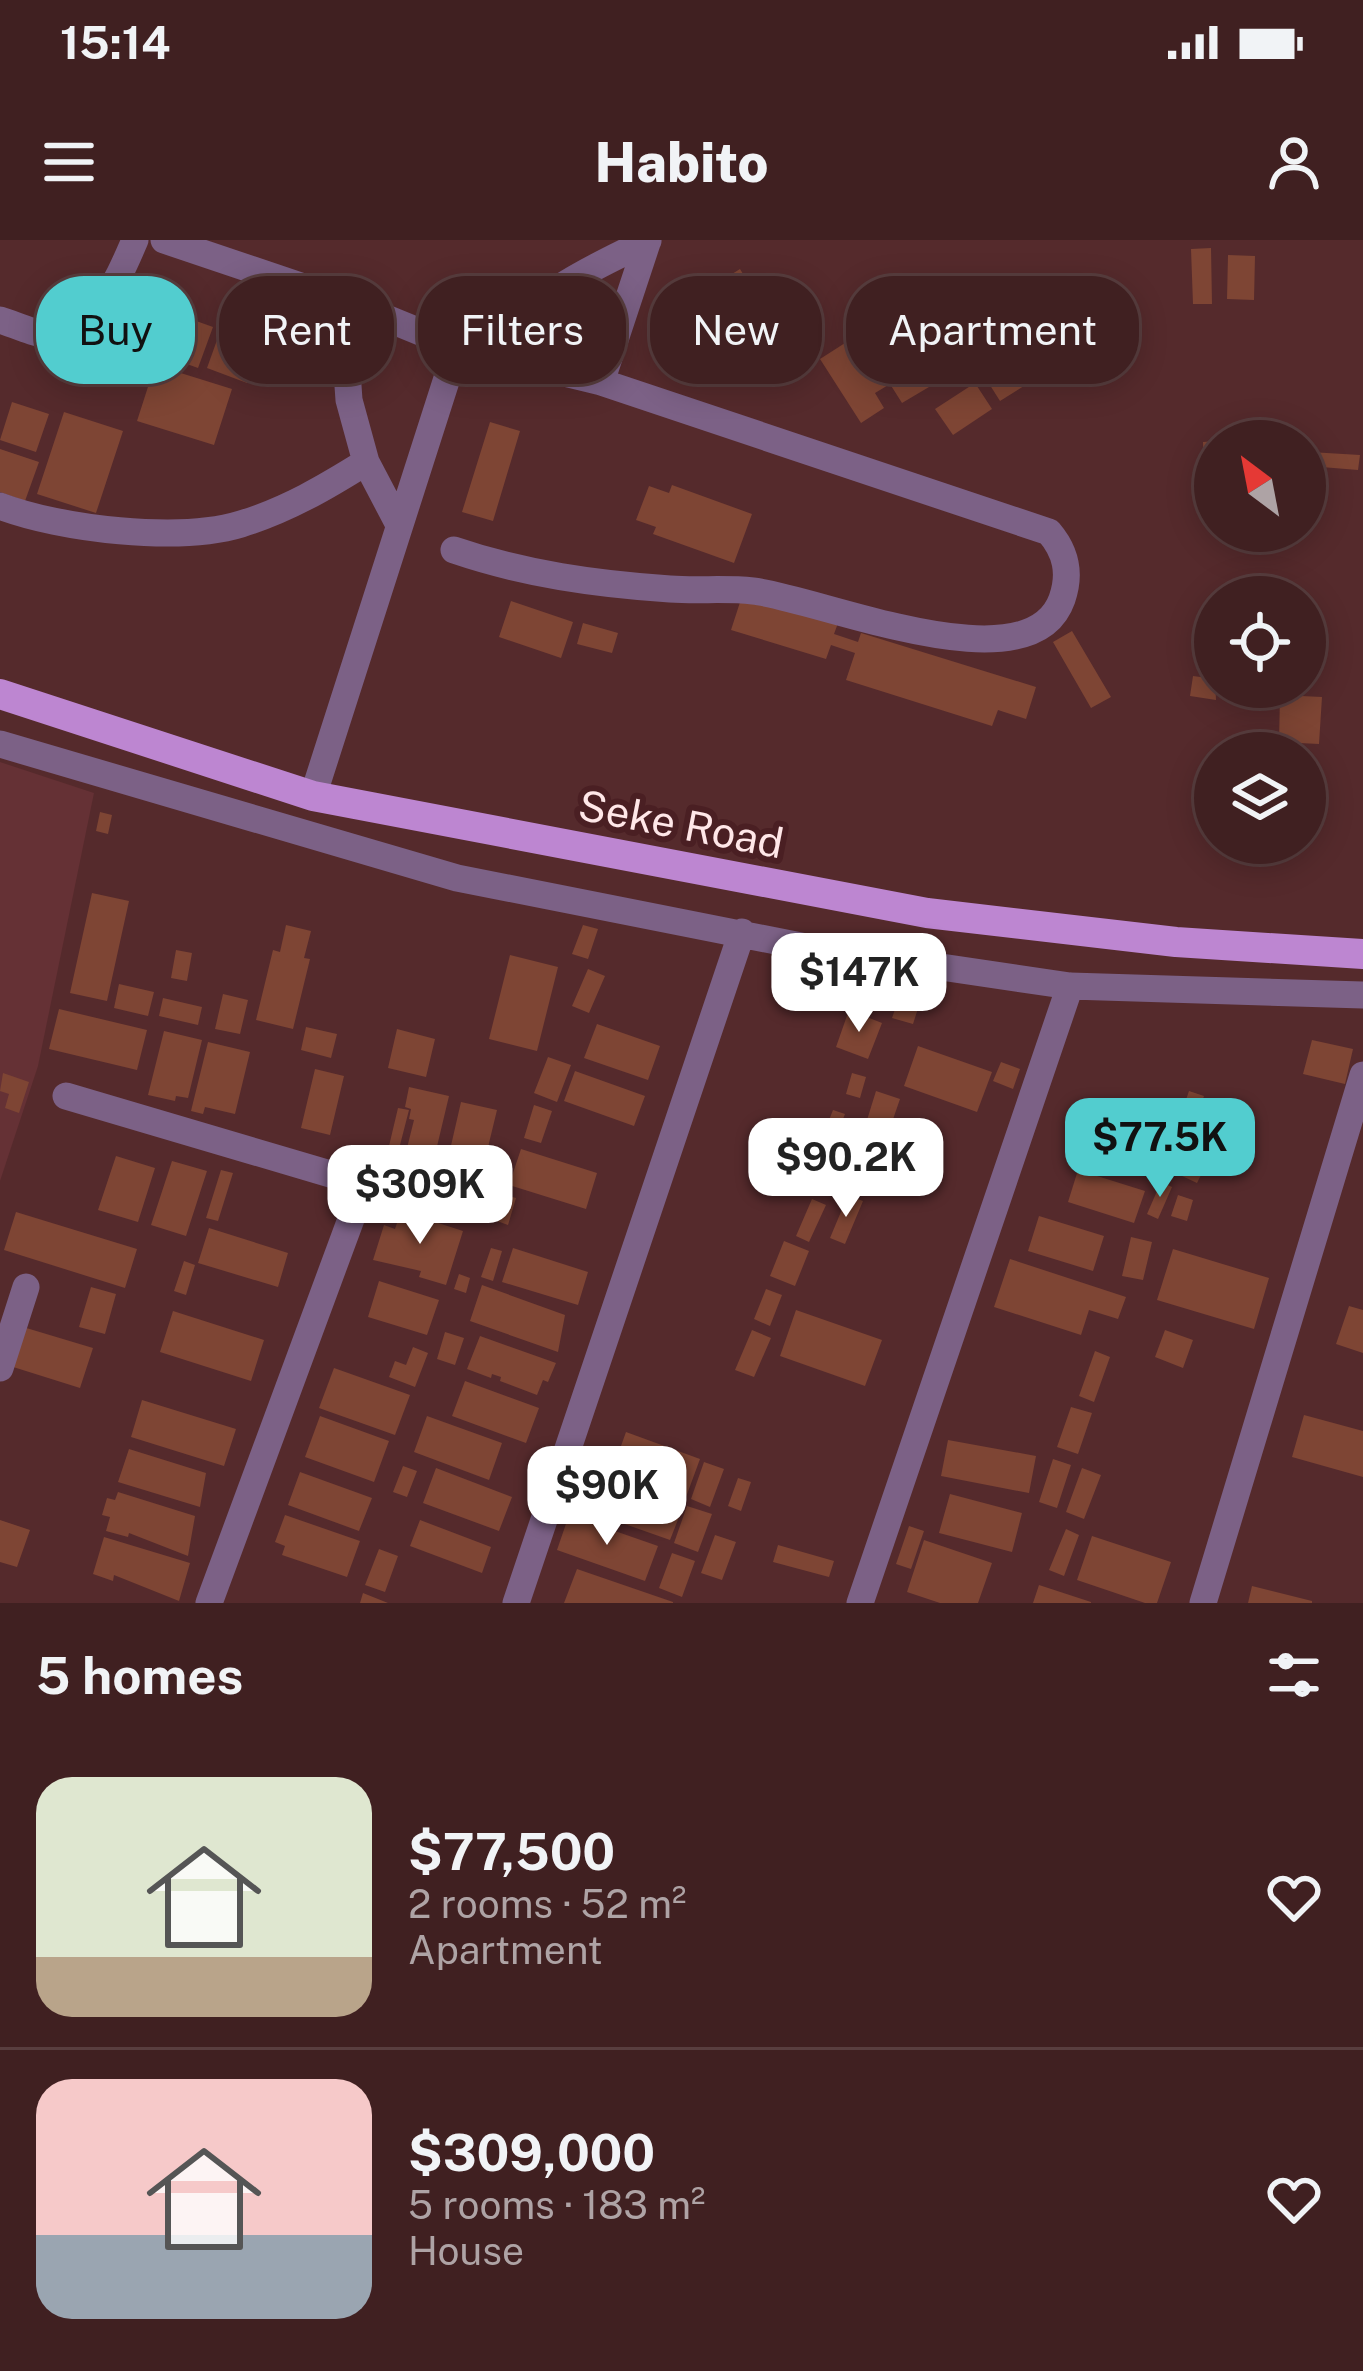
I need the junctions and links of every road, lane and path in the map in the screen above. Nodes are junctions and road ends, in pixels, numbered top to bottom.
1 (135, 240) edge
2 (164, 240) edge
3 (648, 241) edge
4 (271, 276) edge
5 (574, 276) edge
6 (626, 307) edge
7 (0, 320) edge
8 (348, 384) edge
9 (457, 384) edge
10 (607, 384) edge
11 (366, 462) junction
12 (0, 506) edge
13 (398, 524) junction
14 (454, 550) dead end
15 (0, 694) edge
16 (0, 744) edge
17 (313, 796) junction
18 (742, 932) junction
19 (1363, 954) edge
20 (1070, 986) junction
21 (1363, 995) edge
22 (1363, 1075) edge
23 (66, 1096) dead end
24 (26, 1287) dead end
25 (0, 1368) edge
26 (209, 1603) edge
27 (516, 1603) edge
28 (860, 1603) edge
29 (1203, 1603) edge

1 - 7 street
2 - 4 street
3 - 5 street
3 - 6 street
8 - 11 street
9 - 13 street
10 - 14 street
11 - 12 street
11 - 13 street
13 - 17 street
15 - 17 main road, Seke Road
16 - 18 street
17 - 19 main road, Seke Road
18 - 20 street
18 - 27 street
20 - 21 street
20 - 28 street
22 - 29 street
23 - 26 street
24 - 25 street

